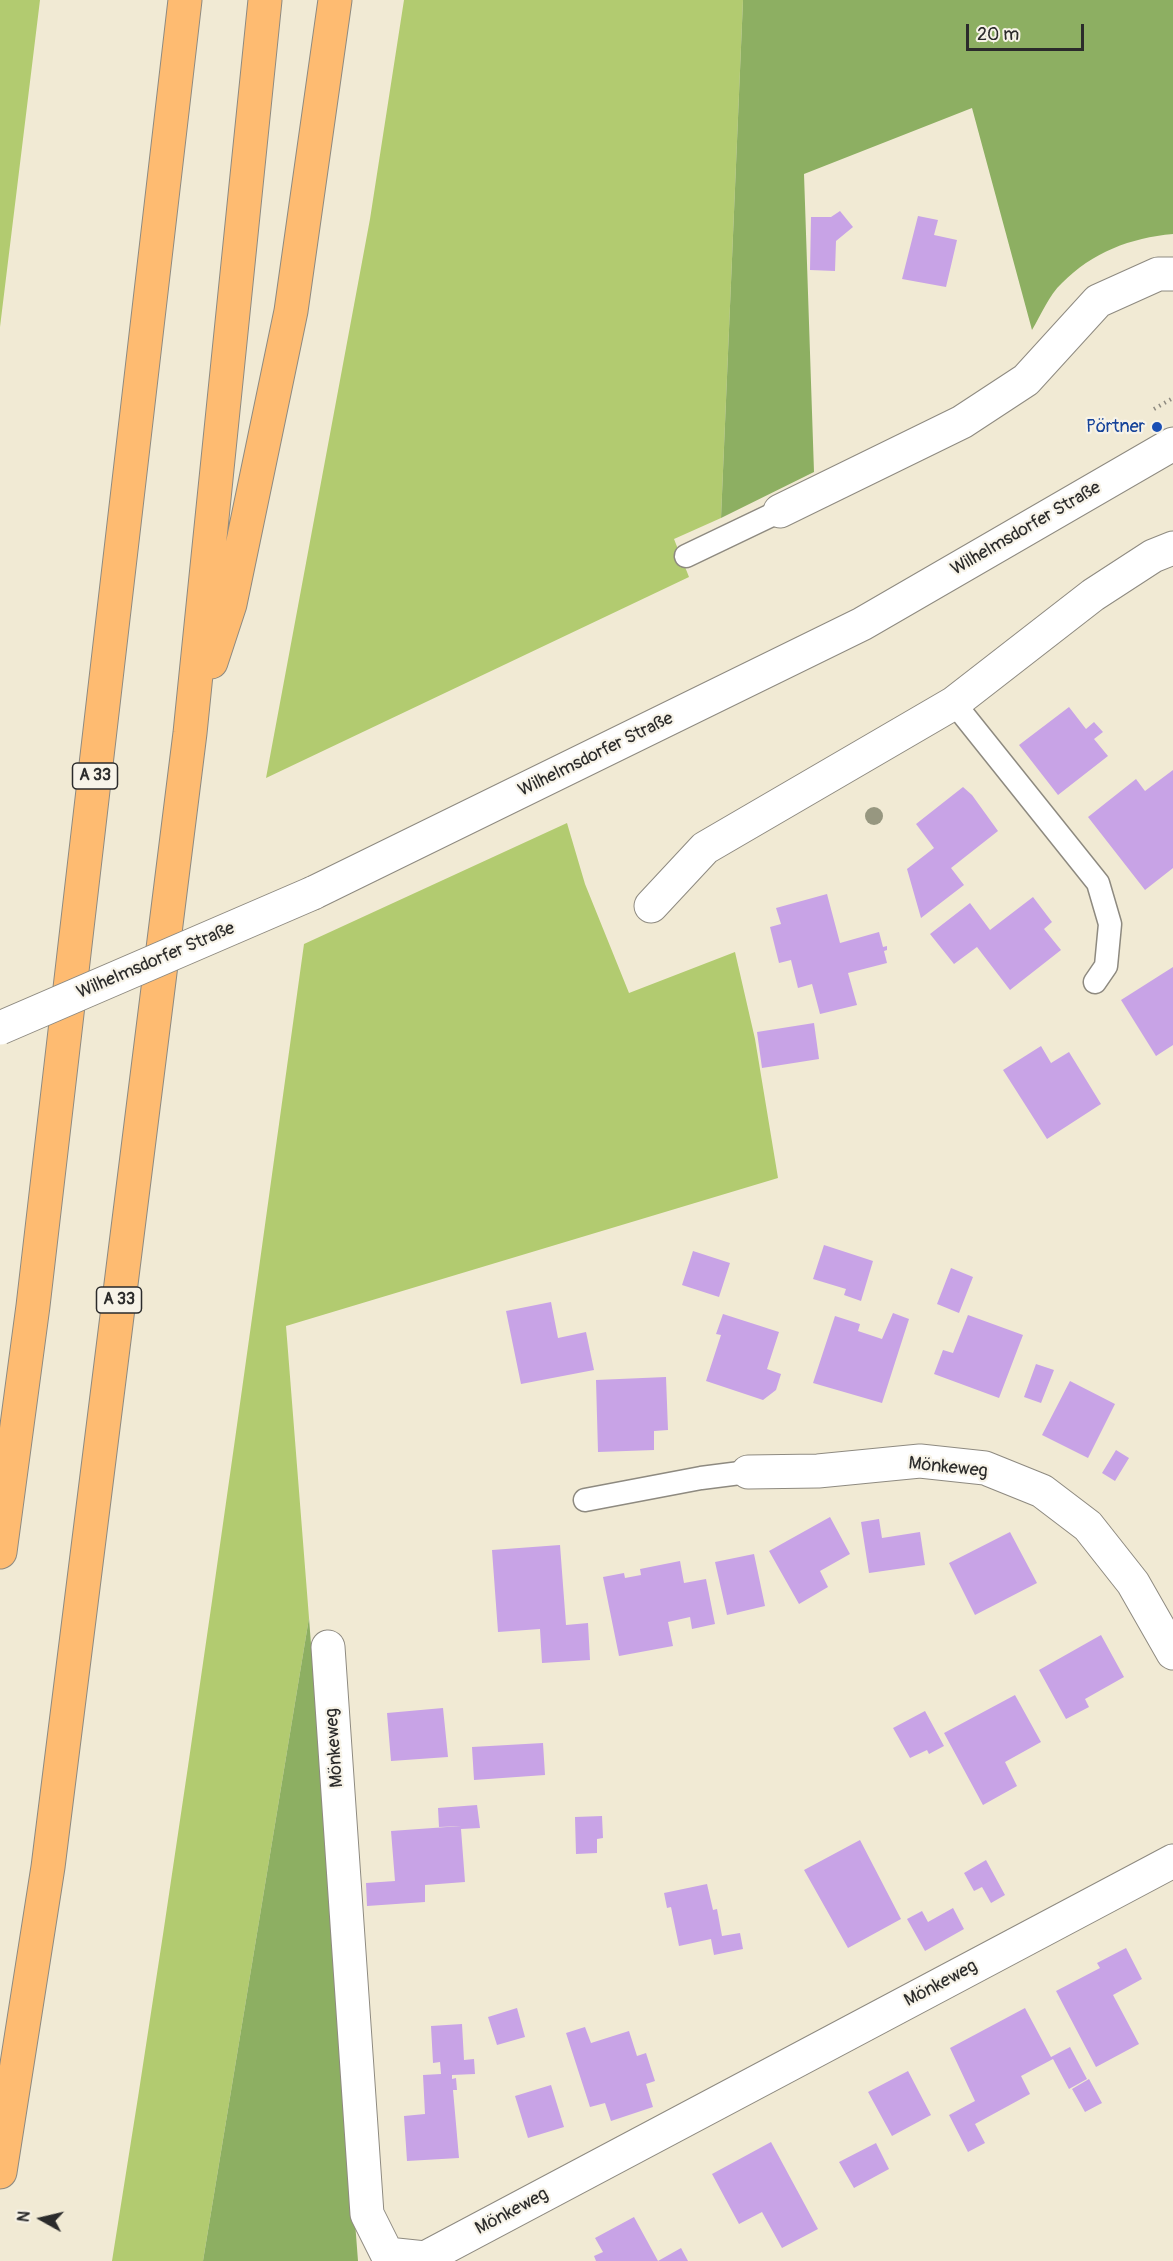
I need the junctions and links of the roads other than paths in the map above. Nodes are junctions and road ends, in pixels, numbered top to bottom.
1 (185, 0) edge
2 (265, 0) edge
3 (335, 0) edge
4 (1173, 274) edge
5 (1173, 444) edge
6 (780, 511) joint
7 (1173, 548) edge
8 (686, 556) dead end
9 (954, 703) junction
10 (190, 733) junction
11 (651, 906) dead end
12 (1095, 982) dead end
13 (0, 1028) edge
14 (748, 1472) joint
15 (585, 1500) dead end
16 (0, 1552) edge
17 (328, 1647) dead end
18 (1173, 1653) edge
19 (1173, 1861) edge
20 (0, 2172) edge

1 - 16 highway, A 33
2 - 10 highway, A 33
3 - 10 highway
4 - 6 street
5 - 13 street, Wilhelmsdorfer Straße, bridge
6 - 8 lane
7 - 9 street
9 - 11 street
9 - 12 lane
10 - 20 highway, A 33
14 - 15 lane
14 - 18 street, Mönkeweg
17 - 19 street, Mönkeweg

